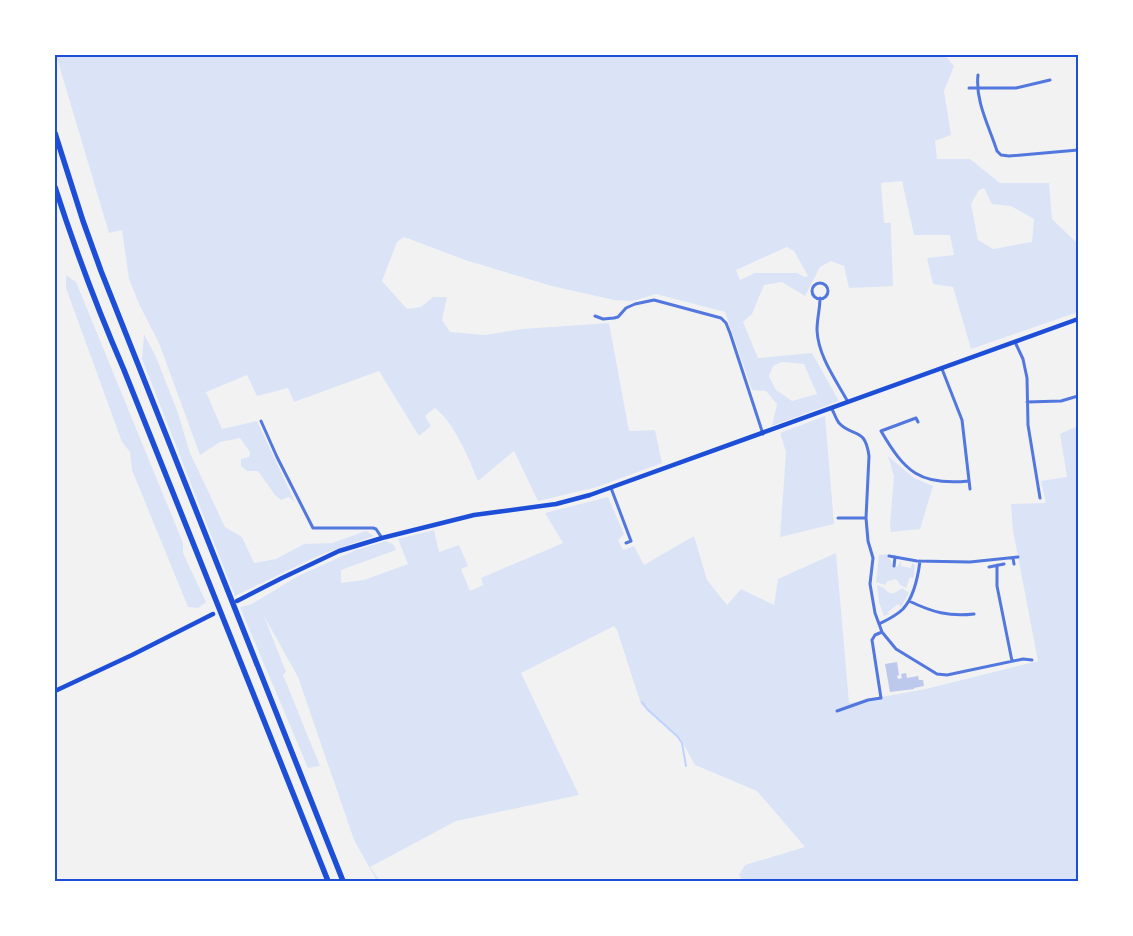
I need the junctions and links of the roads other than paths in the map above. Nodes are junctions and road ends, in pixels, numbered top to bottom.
1 (978, 75) dead end
2 (1050, 80) dead end
3 (969, 88) dead end
4 (976, 88) junction
5 (55, 133) edge
6 (1078, 150) edge
7 (55, 187) edge
8 (820, 298) junction
9 (595, 316) dead end
10 (1078, 319) edge
11 (1015, 342) junction
12 (942, 369) junction
13 (1078, 396) edge
14 (849, 402) junction
15 (1027, 402) junction
16 (832, 409) junction
17 (261, 421) dead end
18 (918, 422) dead end
19 (763, 434) junction
20 (969, 481) junction
21 (611, 488) junction
22 (970, 489) dead end
23 (1040, 498) dead end
24 (838, 518) dead end
25 (866, 518) junction
26 (382, 538) junction
27 (626, 543) dead end
28 (889, 556) dead end
29 (895, 557) junction
30 (920, 561) junction
31 (1004, 564) dead end
32 (1014, 564) dead end
33 (997, 565) junction
34 (894, 566) dead end
35 (989, 566) dead end
36 (237, 601) dead end
37 (909, 601) junction
38 (213, 614) dead end
39 (974, 614) dead end
40 (879, 624) junction
41 (882, 632) junction
42 (1032, 660) dead end
43 (1012, 661) junction
44 (55, 691) edge
45 (837, 712) dead end
46 (328, 881) edge
47 (343, 881) edge

1 - 4 street
2 - 4 street
3 - 4 street
4 - 6 street
5 - 47 highway
7 - 46 highway
8 - 8 street
8 - 14 street
9 - 19 street
10 - 11 main road
11 - 12 main road
11 - 15 street
12 - 14 main road
12 - 20 street
13 - 15 street
14 - 16 main road
15 - 23 street
16 - 19 main road
16 - 25 street
17 - 26 street
18 - 20 street
19 - 21 main road
20 - 22 street
21 - 26 main road
21 - 27 street
24 - 25 street
25 - 40 street
26 - 36 main road
28 - 29 street
29 - 30 street
29 - 34 street
30 - 32 street
30 - 37 street
31 - 33 street
33 - 35 street
33 - 43 street
37 - 39 street
37 - 40 street
38 - 44 main road
40 - 41 street
41 - 43 street
41 - 45 street
42 - 43 street

